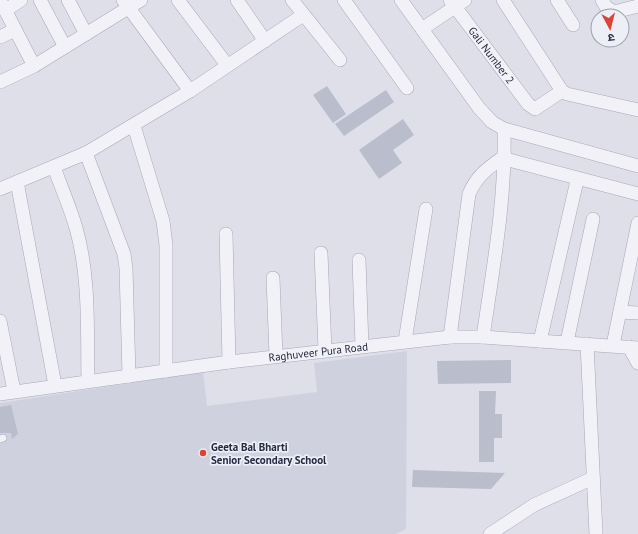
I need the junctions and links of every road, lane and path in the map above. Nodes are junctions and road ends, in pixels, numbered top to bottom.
1 (21, 0) edge
2 (40, 0) edge
3 (68, 0) edge
4 (141, 0) edge
5 (178, 0) edge
6 (236, 0) edge
7 (292, 0) edge
8 (344, 0) edge
9 (401, 0) edge
10 (503, 0) edge
11 (557, 0) edge
12 (602, 0) edge
13 (456, 2) edge
14 (125, 4) edge
15 (3, 5) edge
16 (638, 6) edge
17 (303, 15) junction
18 (573, 25) dead end
19 (15, 30) junction
20 (422, 30) junction
21 (86, 34) junction
22 (0, 37) edge
23 (265, 41) junction
24 (65, 47) junction
25 (340, 60) dead end
26 (227, 65) junction
27 (34, 66) junction
28 (0, 82) edge
29 (408, 88) dead end
30 (190, 91) junction
31 (562, 91) junction
32 (638, 110) edge
33 (134, 126) junction
34 (504, 129) junction
35 (86, 153) junction
36 (505, 157) junction
37 (638, 166) edge
38 (54, 167) junction
39 (17, 182) junction
40 (576, 185) dead end
41 (0, 188) edge
42 (638, 194) edge
43 (426, 209) dead end
44 (593, 219) dead end
45 (638, 223) edge
46 (226, 234) dead end
47 (321, 253) dead end
48 (359, 260) dead end
49 (273, 278) dead end
50 (632, 279) edge
51 (620, 312) junction
52 (638, 313) edge
53 (0, 321) edge
54 (450, 337) junction
55 (483, 337) junction
56 (405, 341) junction
57 (540, 341) junction
58 (566, 342) junction
59 (587, 344) junction
60 (613, 345) junction
61 (362, 346) junction
62 (634, 348) edge
63 (325, 350) junction
64 (276, 356) junction
65 (229, 362) junction
66 (638, 363) edge
67 (166, 371) junction
68 (129, 376) junction
69 (88, 381) junction
70 (55, 385) junction
71 (14, 391) junction
72 (0, 394) edge
73 (593, 478) junction
74 (490, 534) edge
75 (596, 534) edge

1 - 15 street
2 - 24 street
3 - 21 street
4 - 14 street
5 - 26 street
6 - 23 street
7 - 17 street
8 - 29 street
9 - 20 street
10 - 31 street
11 - 18 street
12 - 16 street
13 - 20 street
13 - 31 street, Gali Number 2
14 - 21 street
14 - 30 street
15 - 19 street
17 - 23 street
17 - 25 street
19 - 22 street
19 - 27 street
20 - 34 street
21 - 24 street
23 - 26 street
24 - 27 street
26 - 30 street
27 - 28 street
30 - 33 street
31 - 32 street
33 - 35 street
33 - 67 street
34 - 36 street
34 - 37 street
35 - 38 street
35 - 68 street
36 - 42 street
36 - 54 street
36 - 55 street
38 - 39 street
38 - 69 street
39 - 41 street
39 - 70 street
40 - 57 street
43 - 56 street
44 - 58 street
45 - 50 street
46 - 65 street
47 - 63 street
48 - 61 street
49 - 64 street
50 - 51 street
51 - 52 street
51 - 60 street
53 - 71 street
54 - 55 street, Raghuveer Pura Road
54 - 56 street, Raghuveer Pura Road
55 - 57 street, Raghuveer Pura Road
56 - 61 street, Raghuveer Pura Road
57 - 58 street, Raghuveer Pura Road
58 - 59 street, Raghuveer Pura Road
59 - 60 street, Raghuveer Pura Road
59 - 73 street
60 - 62 street, Raghuveer Pura Road
61 - 63 street, Raghuveer Pura Road
62 - 66 street
63 - 64 street, Raghuveer Pura Road
64 - 65 street, Raghuveer Pura Road
65 - 67 street, Raghuveer Pura Road
67 - 68 street, Raghuveer Pura Road
68 - 69 street, Raghuveer Pura Road
69 - 70 street, Raghuveer Pura Road
70 - 71 street, Raghuveer Pura Road
71 - 72 street, Raghuveer Pura Road
73 - 74 street
73 - 75 street

